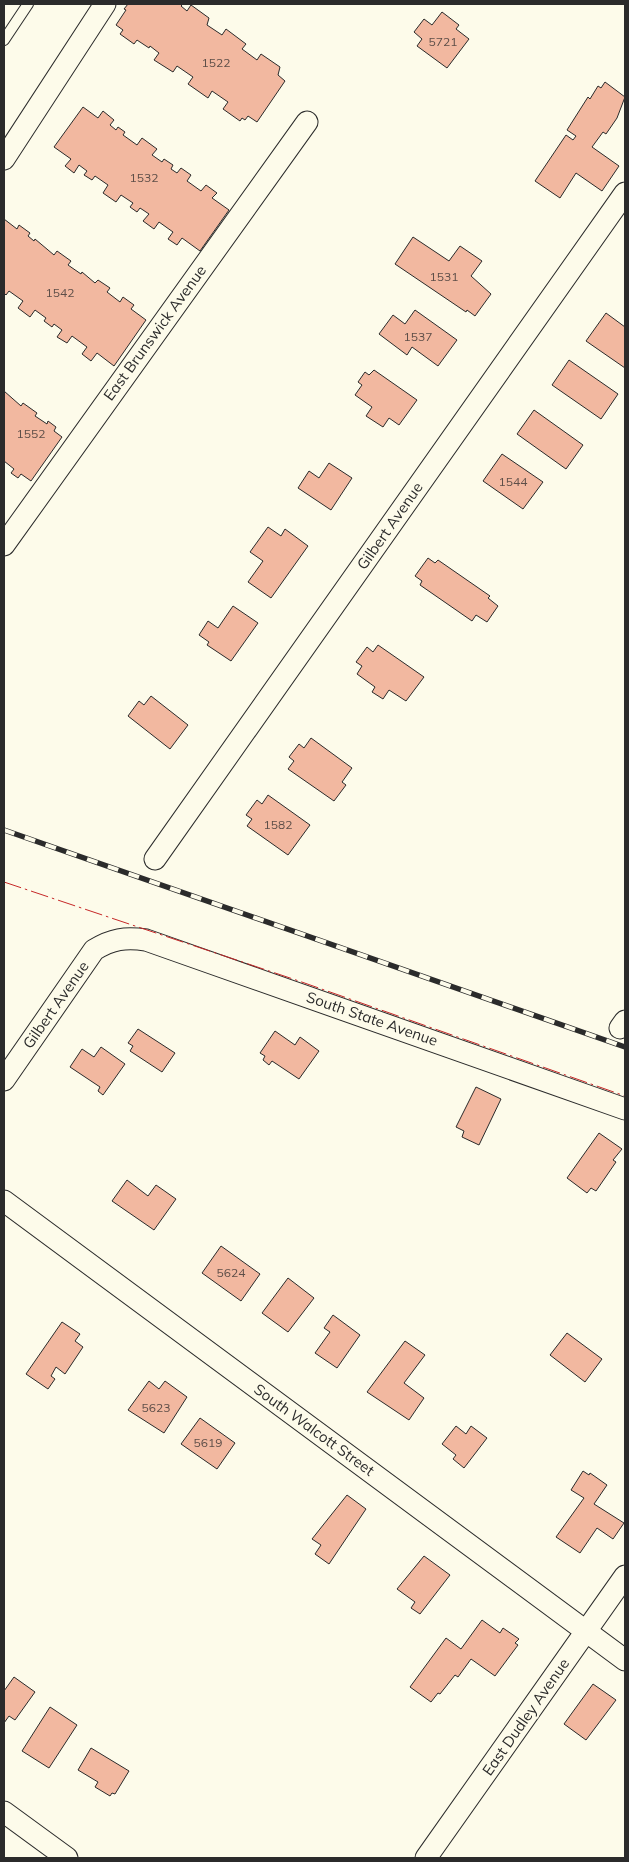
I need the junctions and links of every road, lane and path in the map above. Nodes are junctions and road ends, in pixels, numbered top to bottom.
1 (28, 4) edge
2 (105, 4) edge
3 (4, 40) edge
4 (307, 122) dead end
5 (4, 159) edge
6 (625, 193) edge
7 (4, 545) edge
8 (155, 859) dead end
9 (116, 939) joint
10 (4, 1080) edge
11 (625, 1109) edge
12 (4, 1201) edge
13 (625, 1576) edge
14 (587, 1632) junction
15 (625, 1660) edge
16 (4, 1812) edge
17 (67, 1858) edge
18 (426, 1858) edge

1 - 3 lane
2 - 5 street
4 - 7 street, East Brunswick Avenue
6 - 8 street, Gilbert Avenue
9 - 10 street, Gilbert Avenue
9 - 11 street, South State Avenue
12 - 14 street, South Walcott Street
13 - 14 street, East Dudley Avenue
14 - 15 street, South Walcott Street
14 - 18 street, East Dudley Avenue
16 - 17 street

